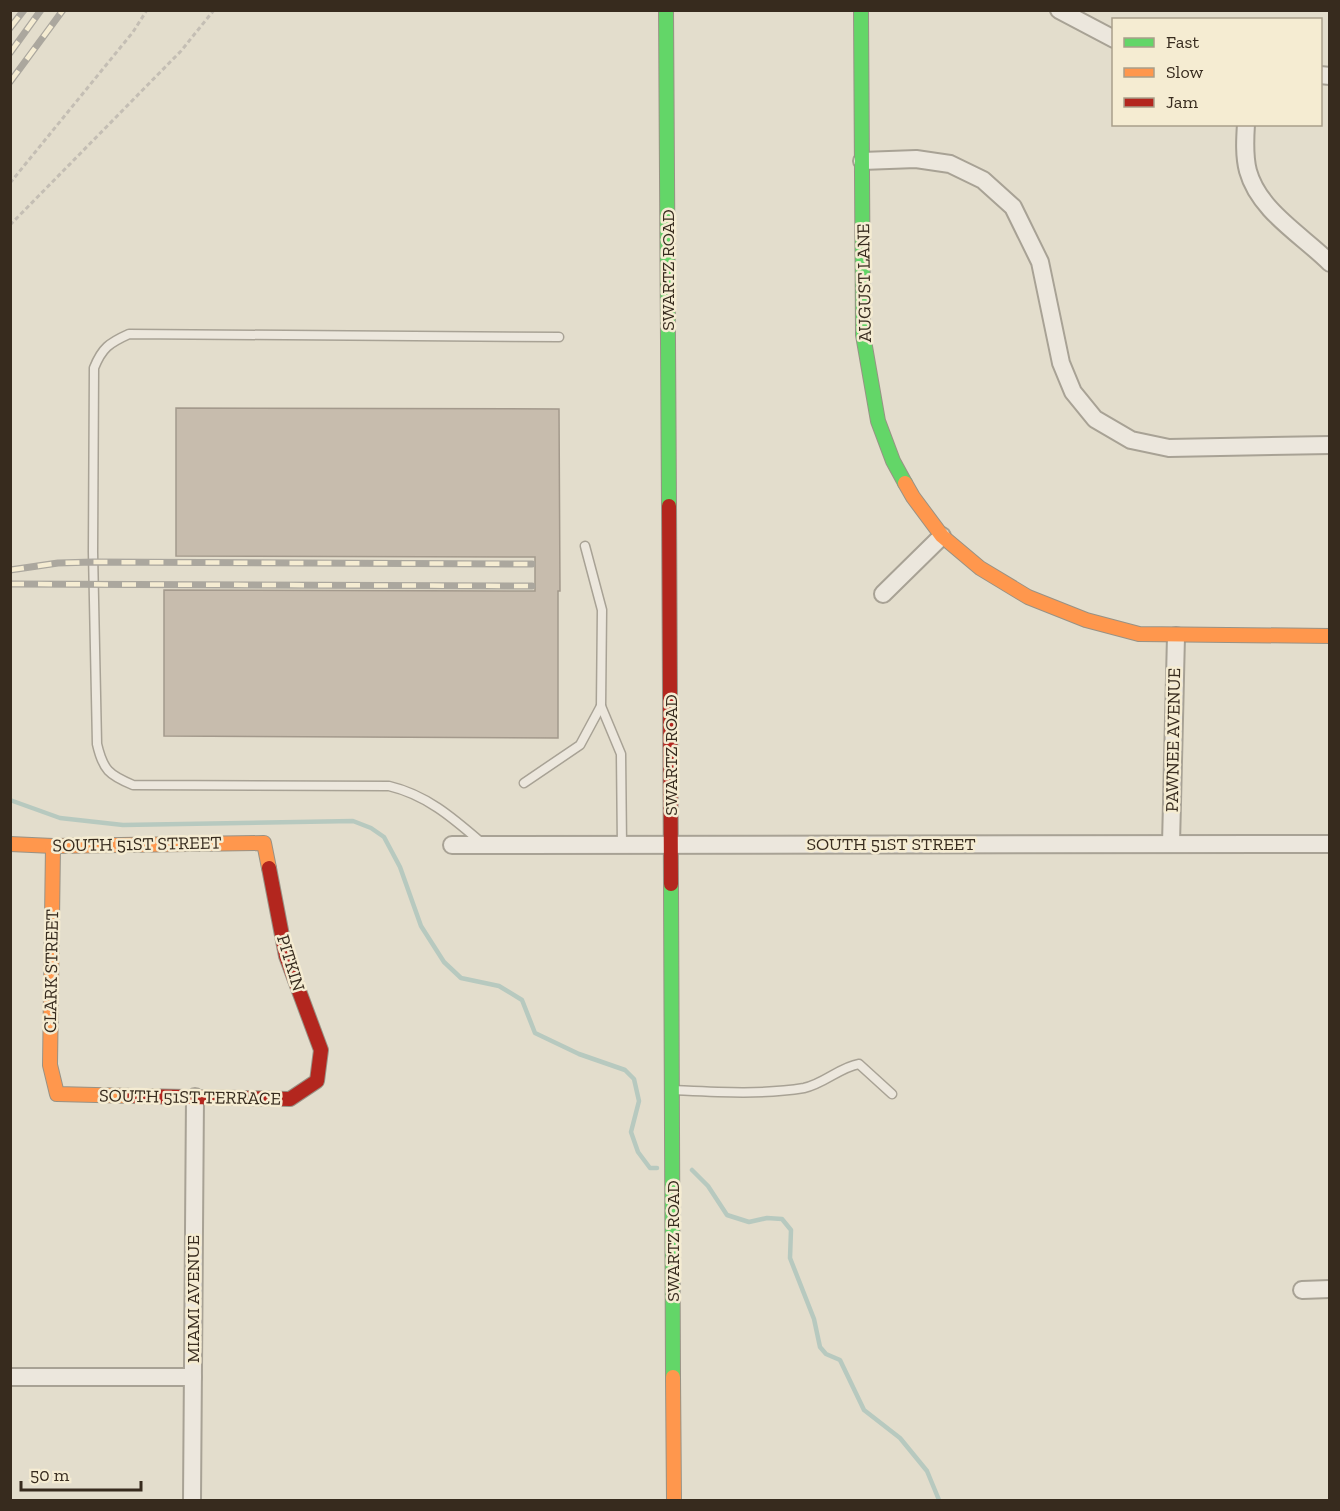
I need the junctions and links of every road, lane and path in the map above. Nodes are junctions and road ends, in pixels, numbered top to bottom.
1 (147, 10) edge
2 (214, 10) edge
3 (666, 10) edge
4 (861, 10) edge
5 (1059, 10) edge
6 (1112, 38) edge
7 (1246, 126) edge
8 (862, 161) junction
9 (10, 183) edge
10 (10, 225) edge
11 (1329, 263) edge
12 (559, 337) dead end
13 (1329, 445) edge
14 (942, 536) junction
15 (585, 546) dead end
16 (883, 594) dead end
17 (1176, 636) junction
18 (1329, 636) edge
19 (601, 706) junction
20 (524, 783) dead end
21 (264, 843) joint
22 (10, 844) edge
23 (1171, 844) junction
24 (1329, 844) edge
25 (452, 845) dead end
26 (671, 845) junction
27 (53, 846) junction
28 (485, 846) junction
29 (622, 846) junction
30 (317, 1081) joint
31 (672, 1090) junction
32 (57, 1094) joint
33 (892, 1094) dead end
34 (195, 1097) junction
35 (1329, 1289) edge
36 (1302, 1290) dead end
37 (10, 1377) edge
38 (193, 1377) junction
39 (192, 1500) edge
40 (674, 1500) edge

1 - 9 path
2 - 10 path
3 - 26 street, SWARTZ ROAD
4 - 8 street, AUGUST LANE
5 - 6 street
7 - 11 street
8 - 13 street
8 - 14 street, AUGUST LANE
12 - 28 lane
14 - 16 street
14 - 17 street, AUGUST LANE
15 - 19 lane
17 - 18 street, AUGUST LANE
17 - 23 street, PAWNEE AVENUE
19 - 20 lane
19 - 29 lane
21 - 27 street, SOUTH 51ST STREET
21 - 30 street, PITKIN
22 - 27 street, SOUTH 51ST STREET
23 - 24 street, SOUTH 51ST STREET
23 - 26 street, SOUTH 51ST STREET
25 - 28 street, SOUTH 51ST STREET
26 - 29 street, SOUTH 51ST STREET
26 - 31 street, SWARTZ ROAD
27 - 32 street, CLARK STREET
28 - 29 street, SOUTH 51ST STREET
30 - 34 street, SOUTH 51ST TERRACE
31 - 33 lane
31 - 40 street, SWARTZ ROAD
32 - 34 street, SOUTH 51ST TERRACE
34 - 38 street, MIAMI AVENUE
35 - 36 street
37 - 38 street
38 - 39 street, MIAMI AVENUE

